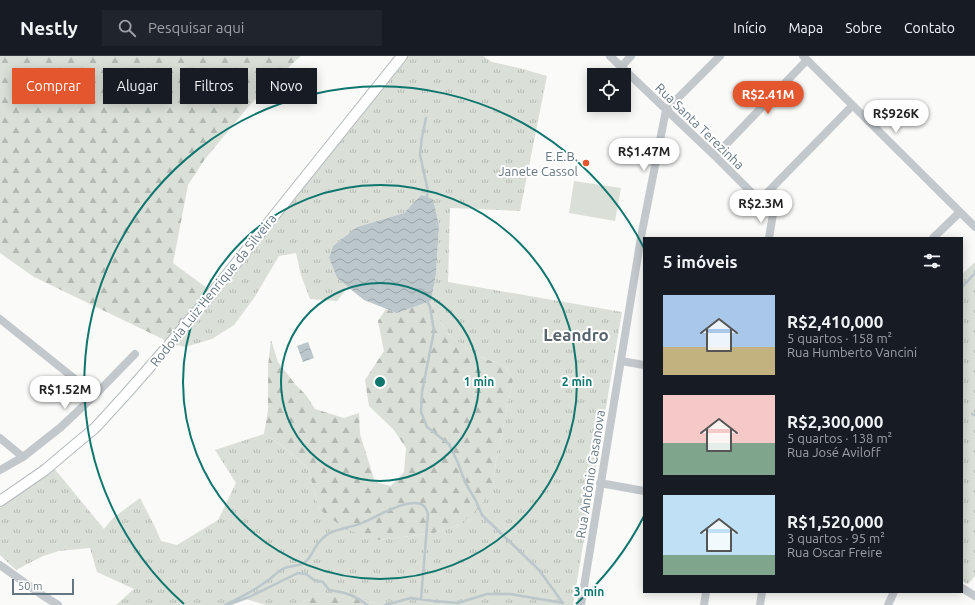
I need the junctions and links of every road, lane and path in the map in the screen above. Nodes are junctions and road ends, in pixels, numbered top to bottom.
1 (402, 56) edge
2 (610, 56) edge
3 (631, 56) edge
4 (720, 56) edge
5 (805, 58) edge
6 (621, 67) junction
7 (852, 106) junction
8 (666, 110) junction
9 (715, 156) junction
10 (760, 200) junction
11 (960, 212) junction
12 (975, 227) edge
13 (643, 237) edge
14 (769, 237) edge
15 (934, 237) edge
16 (643, 238) edge
17 (0, 319) edge
18 (135, 354) dead end
19 (621, 362) junction
20 (643, 365) edge
21 (95, 395) junction
22 (0, 438) edge
23 (23, 457) junction
24 (0, 470) edge
25 (600, 483) junction
26 (643, 491) edge
27 (0, 501) edge
28 (0, 565) edge
29 (963, 589) edge
30 (706, 593) edge
31 (762, 593) edge
32 (894, 593) edge
33 (975, 596) edge
34 (58, 605) edge
35 (580, 605) edge
36 (704, 605) edge
37 (760, 605) edge
38 (888, 605) edge

1 - 27 main road, Rodovia Luiz Henrique da Silveira
2 - 6 street, Rua Santa Terezinha
3 - 6 street
4 - 8 street
5 - 7 street
5 - 9 street
6 - 8 street, Rua Santa Terezinha
7 - 10 street
7 - 11 street
8 - 9 street, Rua Santa Terezinha
8 - 13 street, Rua Antônio Casanova
9 - 10 street, Rua Santa Terezinha
10 - 14 street, Rua Santa Terezinha
11 - 12 street
11 - 15 street
16 - 19 street, Rua Antônio Casanova
17 - 21 street
18 - 21 street
19 - 20 street
19 - 25 street, Rua Antônio Casanova
21 - 23 street
22 - 23 street
23 - 24 street
25 - 26 street
25 - 35 street, Rua Antônio Casanova
28 - 34 street
29 - 33 street
30 - 36 street
31 - 37 street
32 - 38 street

